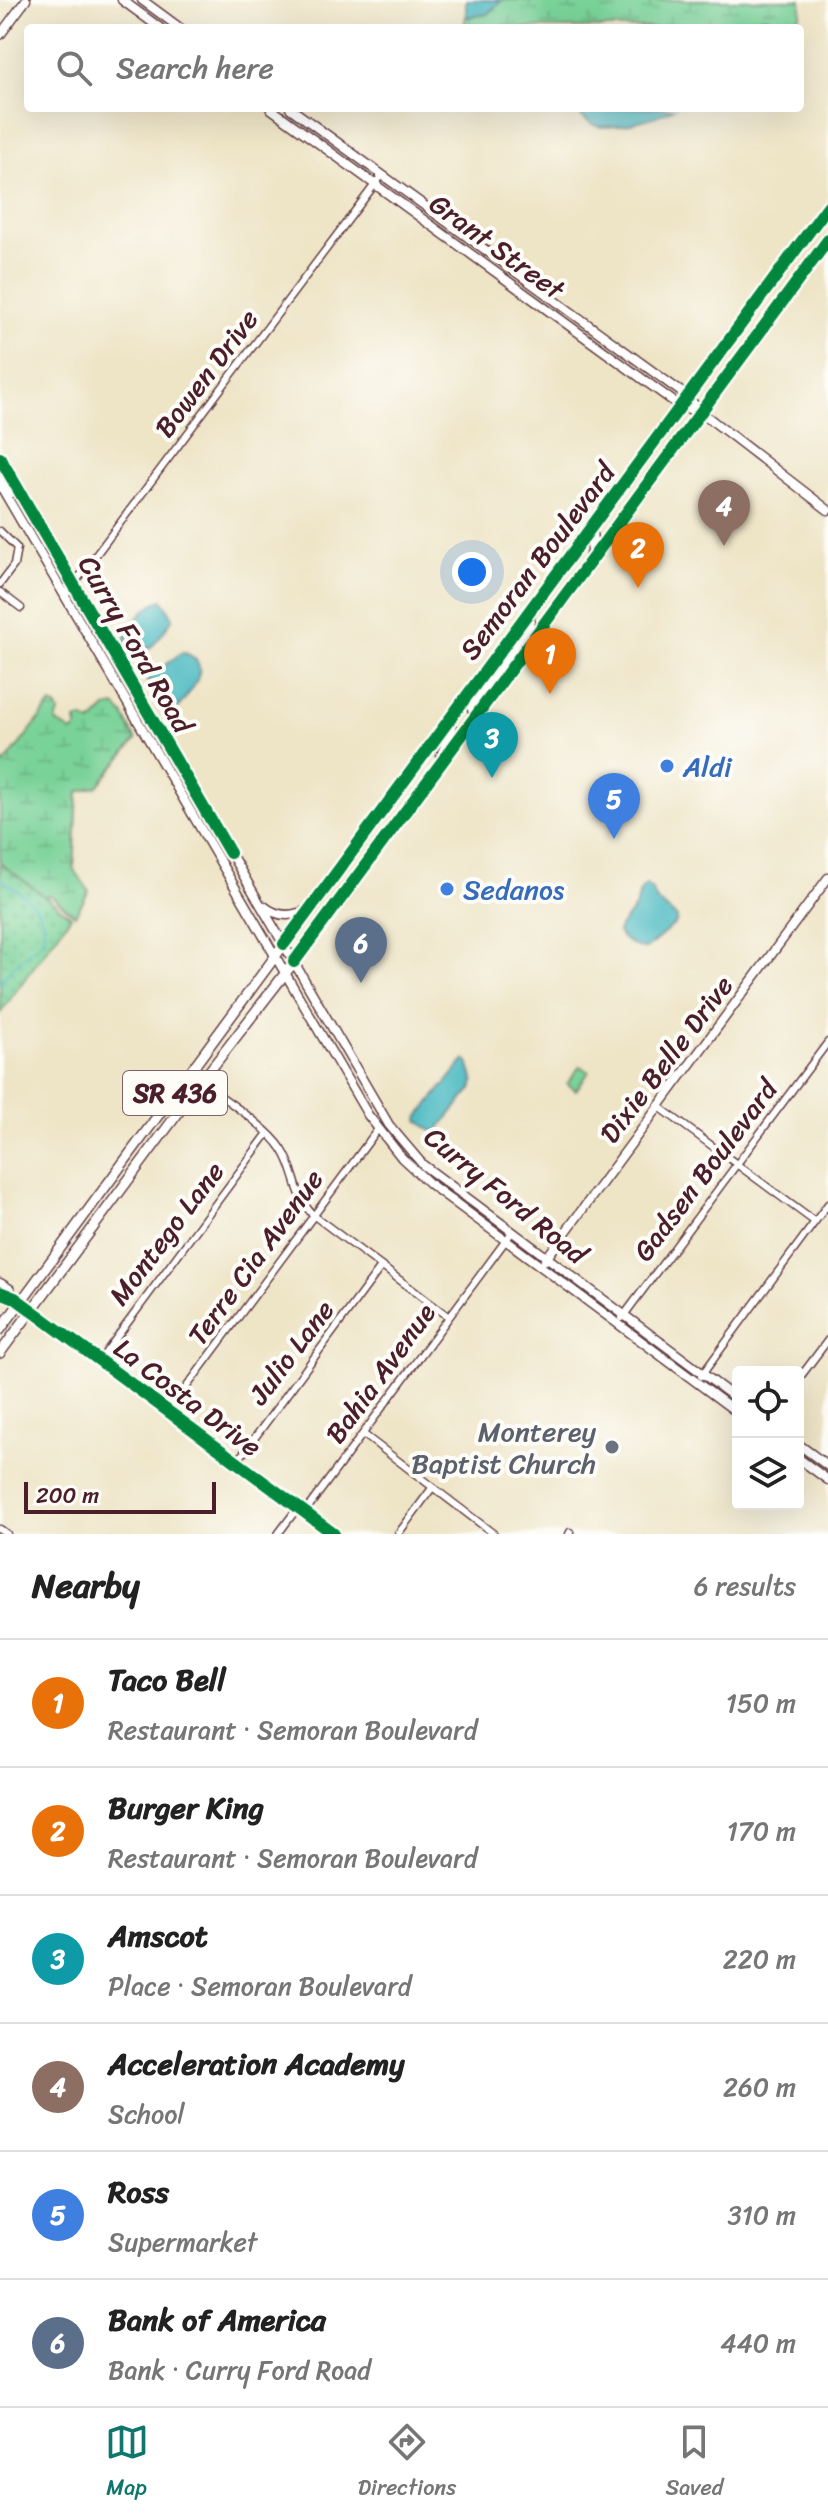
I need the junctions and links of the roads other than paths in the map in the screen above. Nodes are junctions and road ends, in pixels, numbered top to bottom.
1 (26, 0) edge
2 (122, 0) edge
3 (142, 0) edge
4 (155, 24) edge
5 (175, 24) edge
6 (0, 35) edge
7 (275, 112) edge
8 (296, 112) edge
9 (318, 128) junction
10 (311, 138) junction
11 (382, 175) junction
12 (375, 184) junction
13 (828, 206) edge
14 (446, 222) junction
15 (439, 231) junction
16 (459, 232) junction
17 (828, 240) edge
18 (453, 241) junction
19 (530, 283) junction
20 (523, 293) junction
21 (592, 329) junction
22 (585, 338) junction
23 (688, 397) junction
24 (681, 407) junction
25 (701, 412) junction
26 (0, 458) edge
27 (3, 467) edge
28 (0, 485) edge
29 (828, 510) edge
30 (590, 529) junction
31 (0, 531) edge
32 (43, 534) junction
33 (586, 567) junction
34 (0, 584) edge
35 (73, 584) junction
36 (0, 592) edge
37 (65, 596) junction
38 (21, 608) dead end
39 (530, 610) junction
40 (117, 687) junction
41 (476, 717) junction
42 (447, 723) junction
43 (167, 745) junction
44 (158, 756) junction
45 (438, 767) junction
46 (212, 822) junction
47 (828, 878) edge
48 (260, 903) junction
49 (311, 907) junction
50 (284, 944) junction
51 (275, 957) junction
52 (294, 962) junction
53 (285, 974) junction
54 (828, 1042) edge
55 (201, 1082) junction
56 (658, 1106) junction
57 (378, 1129) junction
58 (268, 1133) junction
59 (737, 1164) junction
60 (423, 1165) junction
61 (828, 1204) edge
62 (313, 1215) junction
63 (815, 1222) junction
64 (512, 1232) junction
65 (506, 1241) junction
66 (546, 1258) junction
67 (381, 1267) junction
68 (540, 1267) junction
69 (0, 1283) edge
70 (0, 1292) edge
71 (601, 1298) junction
72 (18, 1300) junction
73 (595, 1307) junction
74 (32, 1310) junction
75 (624, 1315) junction
76 (449, 1317) junction
77 (617, 1324) junction
78 (0, 1330) edge
79 (828, 1340) edge
80 (0, 1353) edge
81 (100, 1360) junction
82 (804, 1372) edge
83 (702, 1373) junction
84 (698, 1383) junction
85 (732, 1396) edge
86 (732, 1408) edge
87 (168, 1412) junction
88 (363, 1434) junction
89 (804, 1448) edge
90 (804, 1462) edge
91 (236, 1463) junction
92 (828, 1466) edge
93 (828, 1480) edge
94 (432, 1488) junction
95 (301, 1510) junction
96 (0, 1529) edge
97 (7, 1534) edge
98 (278, 1534) edge
99 (334, 1534) edge
100 (398, 1534) edge
101 (494, 1534) edge

1 - 6 main road
2 - 4 main road
3 - 5 main road
7 - 10 main road, Grant Street
8 - 9 main road, Grant Street
9 - 10 street
9 - 11 main road, Grant Street
10 - 12 main road, Grant Street
11 - 12 street, Bowen Drive
11 - 14 main road, Grant Street
12 - 15 main road, Grant Street
12 - 35 street, Bowen Drive
13 - 23 main road, Semoran Boulevard / SR 436
14 - 15 street
14 - 16 main road, Grant Street
15 - 18 main road, Grant Street
16 - 18 street
16 - 19 main road, Grant Street
17 - 25 main road, Semoran Boulevard / SR 436
18 - 20 main road, Grant Street
19 - 20 street
19 - 21 main road, Grant Street
20 - 22 main road, Grant Street
21 - 22 street
21 - 23 main road, Grant Street
22 - 24 main road, Grant Street
23 - 24 main road, Semoran Boulevard / SR 436
23 - 25 main road, Grant Street
24 - 25 main road, Grant Street
24 - 30 main road, Semoran Boulevard / SR 436
25 - 29 main road, Grant Street
25 - 33 main road, Semoran Boulevard / SR 436
26 - 27 main road, Curry Ford Road
27 - 32 main road, Curry Ford Road
28 - 32 main road
28 - 37 main road, Curry Ford Road
30 - 33 main road
30 - 39 main road, Semoran Boulevard / SR 436
31 - 34 street
32 - 35 main road, Curry Ford Road
33 - 41 main road, Semoran Boulevard / SR 436
35 - 37 street, Bowen Drive
35 - 43 main road, Curry Ford Road
36 - 38 street
37 - 40 main road, Curry Ford Road
39 - 41 main road
39 - 42 main road, Semoran Boulevard / SR 436
40 - 43 main road
40 - 44 main road, Curry Ford Road
41 - 45 main road, Semoran Boulevard / SR 436
42 - 45 main road
42 - 49 main road, Semoran Boulevard / SR 436
43 - 46 main road, Curry Ford Road
44 - 46 main road
44 - 51 main road, Curry Ford Road
45 - 52 main road, Semoran Boulevard / SR 436
46 - 48 main road, Curry Ford Road
47 - 56 main road, Dixie Belle Drive
48 - 49 main road
48 - 50 main road, Curry Ford Road
49 - 50 main road, Semoran Boulevard / SR 436
50 - 51 main road, Semoran Boulevard / SR 436
50 - 52 main road, Curry Ford Road
51 - 53 main road, Curry Ford Road
51 - 72 main road, Semoran Boulevard / SR 436
52 - 53 main road, Semoran Boulevard / SR 436
52 - 60 main road, Curry Ford Road
53 - 55 main road, Semoran Boulevard / SR 436
53 - 57 main road, Curry Ford Road
54 - 59 street, Gadsen Boulevard
55 - 58 street
55 - 74 main road, Semoran Boulevard / SR 436
56 - 59 street
56 - 66 main road, Dixie Belle Drive
57 - 60 main road
57 - 62 street, Terre Cia Avenue
57 - 65 main road, Curry Ford Road
58 - 62 street
58 - 81 street, Montego Lane
59 - 63 street
59 - 75 street, Gadsen Boulevard
60 - 64 main road, Curry Ford Road
61 - 63 street
62 - 67 street
62 - 87 street, Terre Cia Avenue
63 - 83 street
64 - 65 street, Bahia Avenue
64 - 66 main road, Curry Ford Road
65 - 68 main road, Curry Ford Road
65 - 76 street, Bahia Avenue
66 - 68 main road, Dixie Belle Drive
66 - 71 main road, Curry Ford Road
67 - 76 street
67 - 91 street, Julio Lane
68 - 73 main road, Curry Ford Road
69 - 72 main road, La Costa Drive
70 - 72 main road, La Costa Drive
71 - 73 street, Curry Ford Road
71 - 75 main road, Curry Ford Road
72 - 74 main road, La Costa Drive
72 - 78 main road, Semoran Boulevard / SR 436
73 - 77 main road, Curry Ford Road
74 - 80 main road, Semoran Boulevard / SR 436
74 - 81 street, La Costa Drive
75 - 77 street, Gadsen Boulevard
75 - 83 main road, Curry Ford Road
76 - 88 street, Bahia Avenue
77 - 84 main road, Curry Ford Road
79 - 82 street
81 - 87 street, La Costa Drive
83 - 84 street
83 - 85 main road, Curry Ford Road
84 - 86 main road, Curry Ford Road
87 - 91 street, La Costa Drive
88 - 94 street
88 - 95 street, Bahia Avenue
89 - 92 main road
90 - 93 main road
91 - 95 street, La Costa Drive
94 - 100 street
94 - 101 street
95 - 98 street, Bahia Avenue
95 - 99 street, La Costa Drive
96 - 97 street

